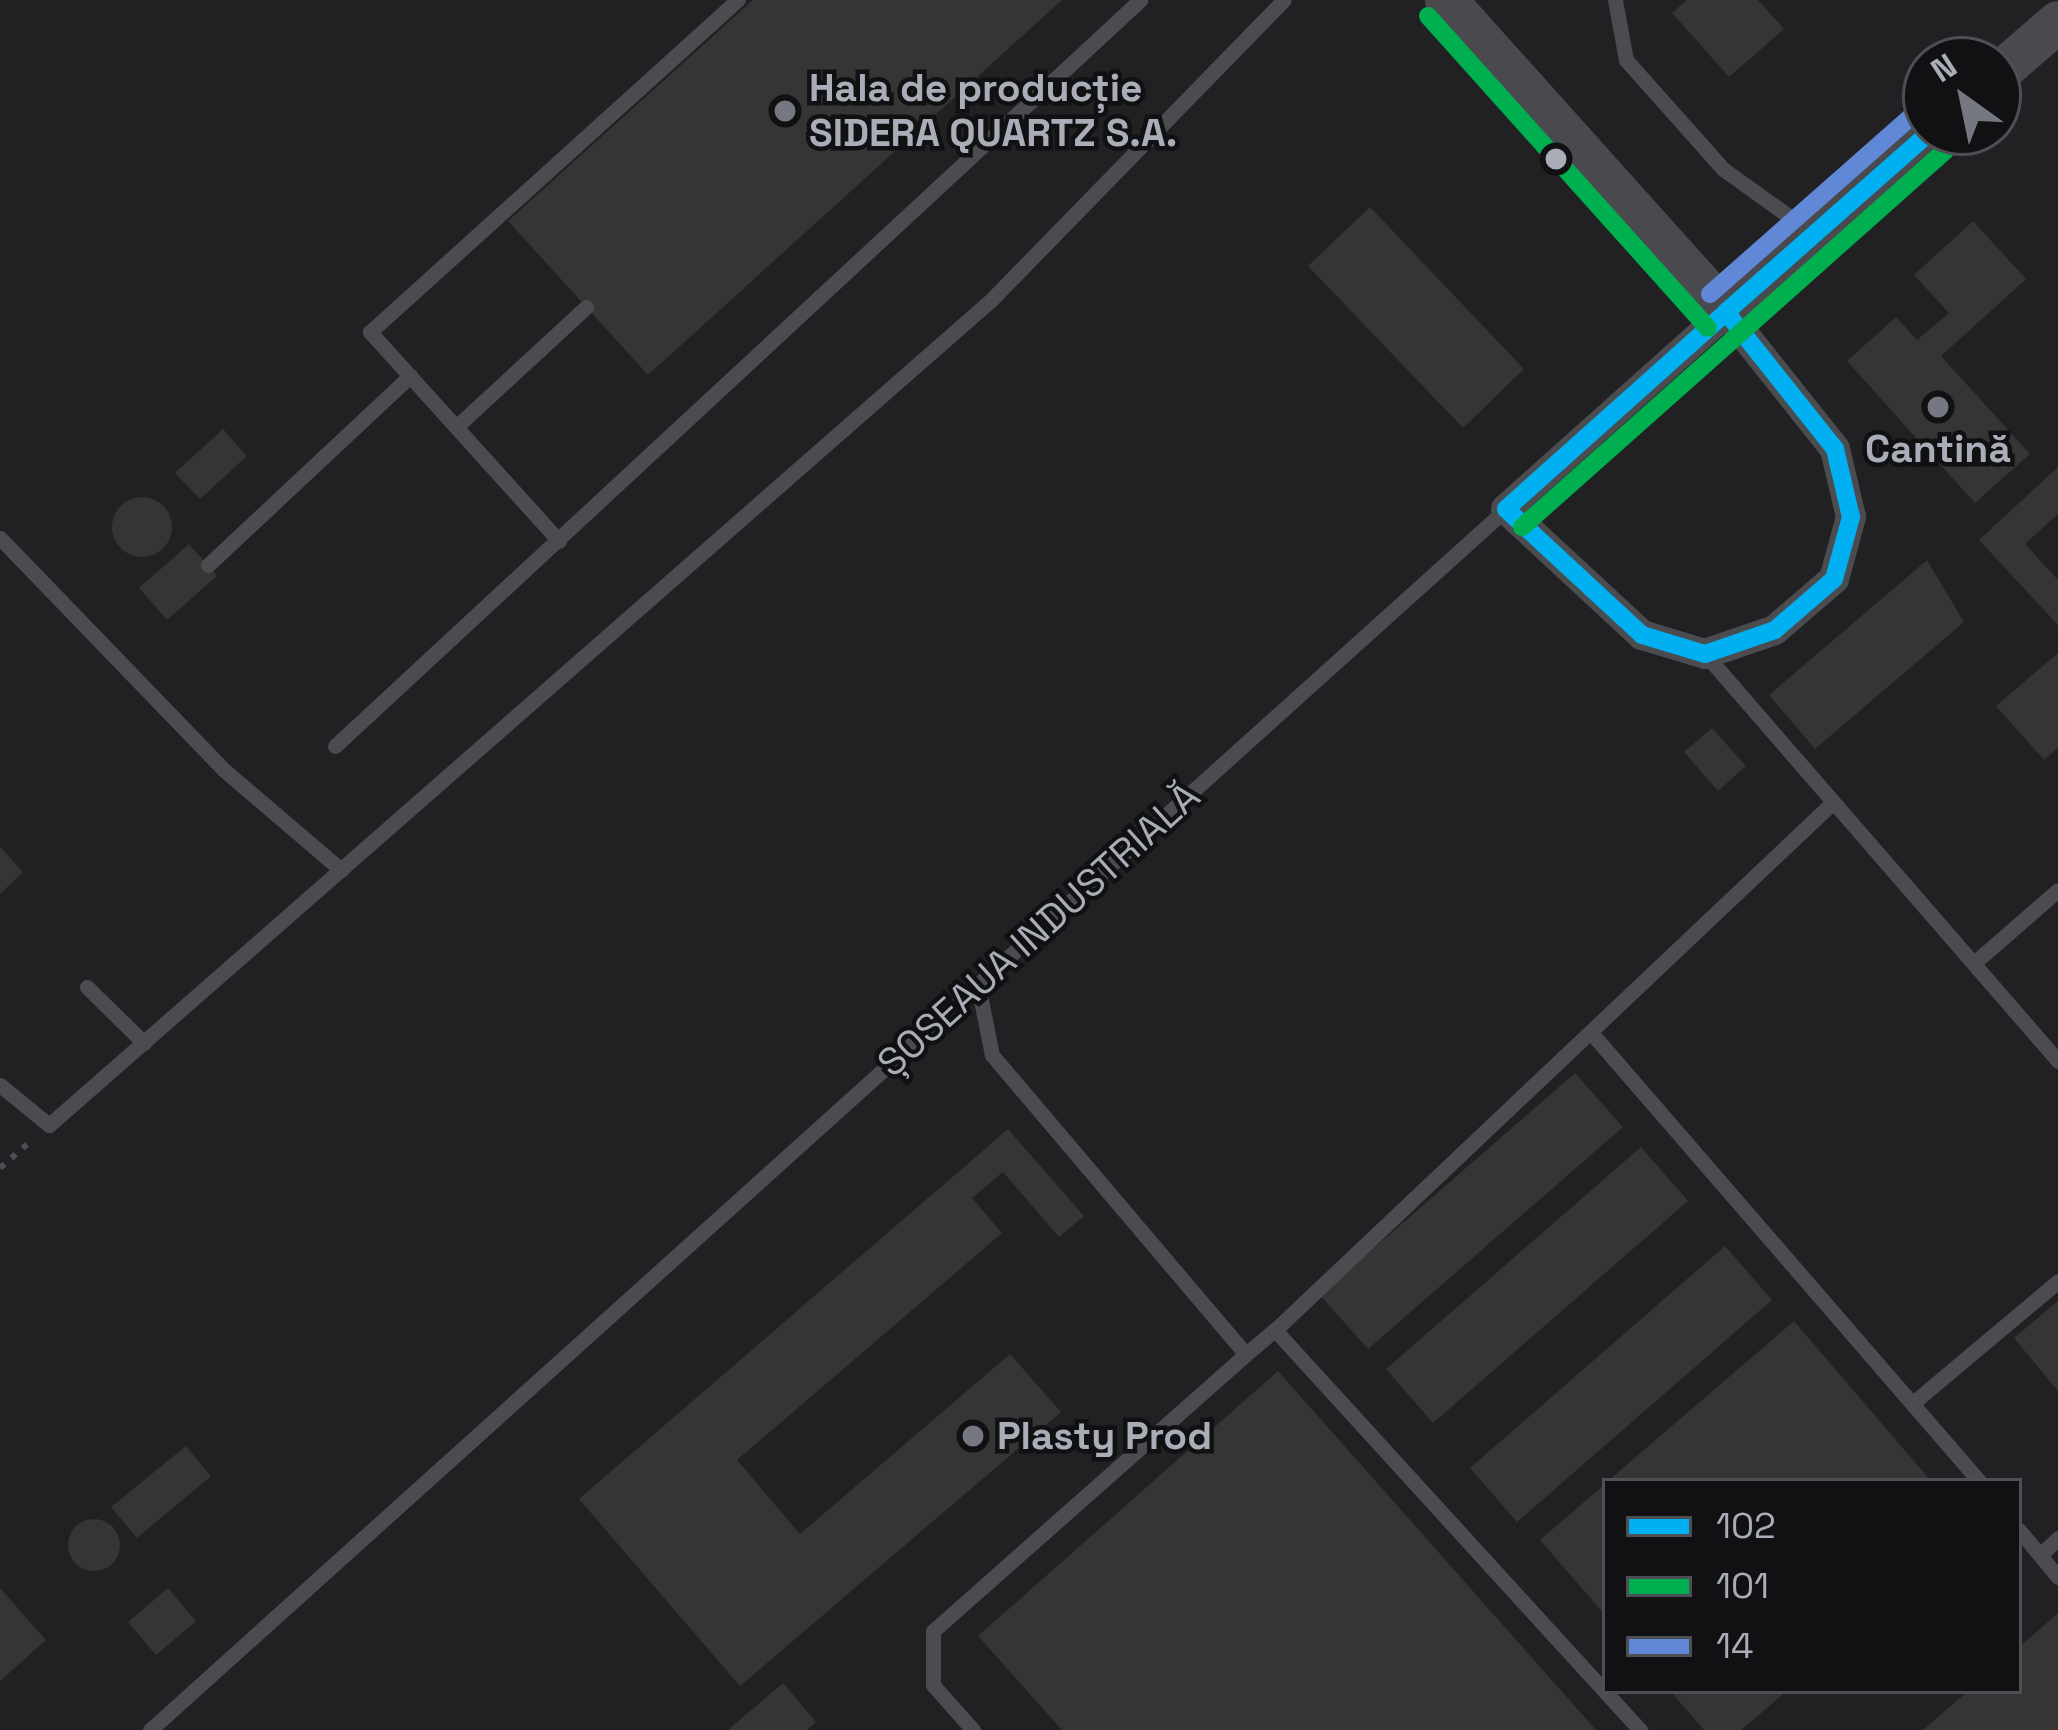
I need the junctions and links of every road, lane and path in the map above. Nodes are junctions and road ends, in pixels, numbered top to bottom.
1 (737, 0) edge
2 (1140, 0) edge
3 (1284, 0) edge
4 (1446, 0) edge
5 (1615, 0) edge
6 (2058, 22) edge
7 (2022, 53) edge
8 (1903, 156) edge
9 (1814, 234) junction
10 (586, 307) dead end
11 (1726, 312) junction
12 (410, 376) junction
13 (456, 427) junction
14 (1506, 508) junction
15 (0, 538) edge
16 (559, 541) junction
17 (208, 565) dead end
18 (1705, 654) junction
19 (335, 746) dead end
20 (1830, 806) junction
21 (341, 870) junction
22 (2058, 890) edge
23 (1974, 963) junction
24 (978, 985) junction
25 (87, 987) dead end
26 (1594, 1036) junction
27 (144, 1043) junction
28 (2058, 1061) edge
29 (0, 1085) edge
30 (49, 1126) junction
31 (0, 1168) edge
32 (2058, 1281) edge
33 (1274, 1330) junction
34 (1246, 1354) junction
35 (1914, 1402) junction
36 (1977, 1478) edge
37 (2022, 1534) edge
38 (2058, 1538) edge
39 (2040, 1555) junction
40 (2058, 1576) edge
41 (1602, 1688) edge
42 (1607, 1694) edge
43 (150, 1730) edge
44 (973, 1730) edge
45 (1640, 1730) edge

1 - 12 lane
2 - 16 lane
3 - 21 lane
4 - 11 street
5 - 9 lane
6 - 7 street
8 - 9 street, ȘOSEAUA INDUSTRIALĂ
9 - 11 street, ȘOSEAUA INDUSTRIALĂ
10 - 13 lane
11 - 14 street, ȘOSEAUA INDUSTRIALĂ
11 - 18 street
12 - 13 lane
12 - 17 lane
13 - 16 lane
14 - 18 street
14 - 24 lane, ȘOSEAUA INDUSTRIALĂ
15 - 21 lane
16 - 19 lane
18 - 20 lane
20 - 23 lane
20 - 26 lane
21 - 27 lane
22 - 23 lane
23 - 28 lane
24 - 34 lane
24 - 43 lane, ȘOSEAUA INDUSTRIALĂ
25 - 27 lane
26 - 33 lane
26 - 35 lane
27 - 30 lane
29 - 30 lane
30 - 31 path
32 - 35 lane
33 - 34 lane
33 - 41 lane
34 - 44 lane
35 - 36 lane
37 - 39 lane
38 - 39 lane
39 - 40 lane
42 - 45 lane

